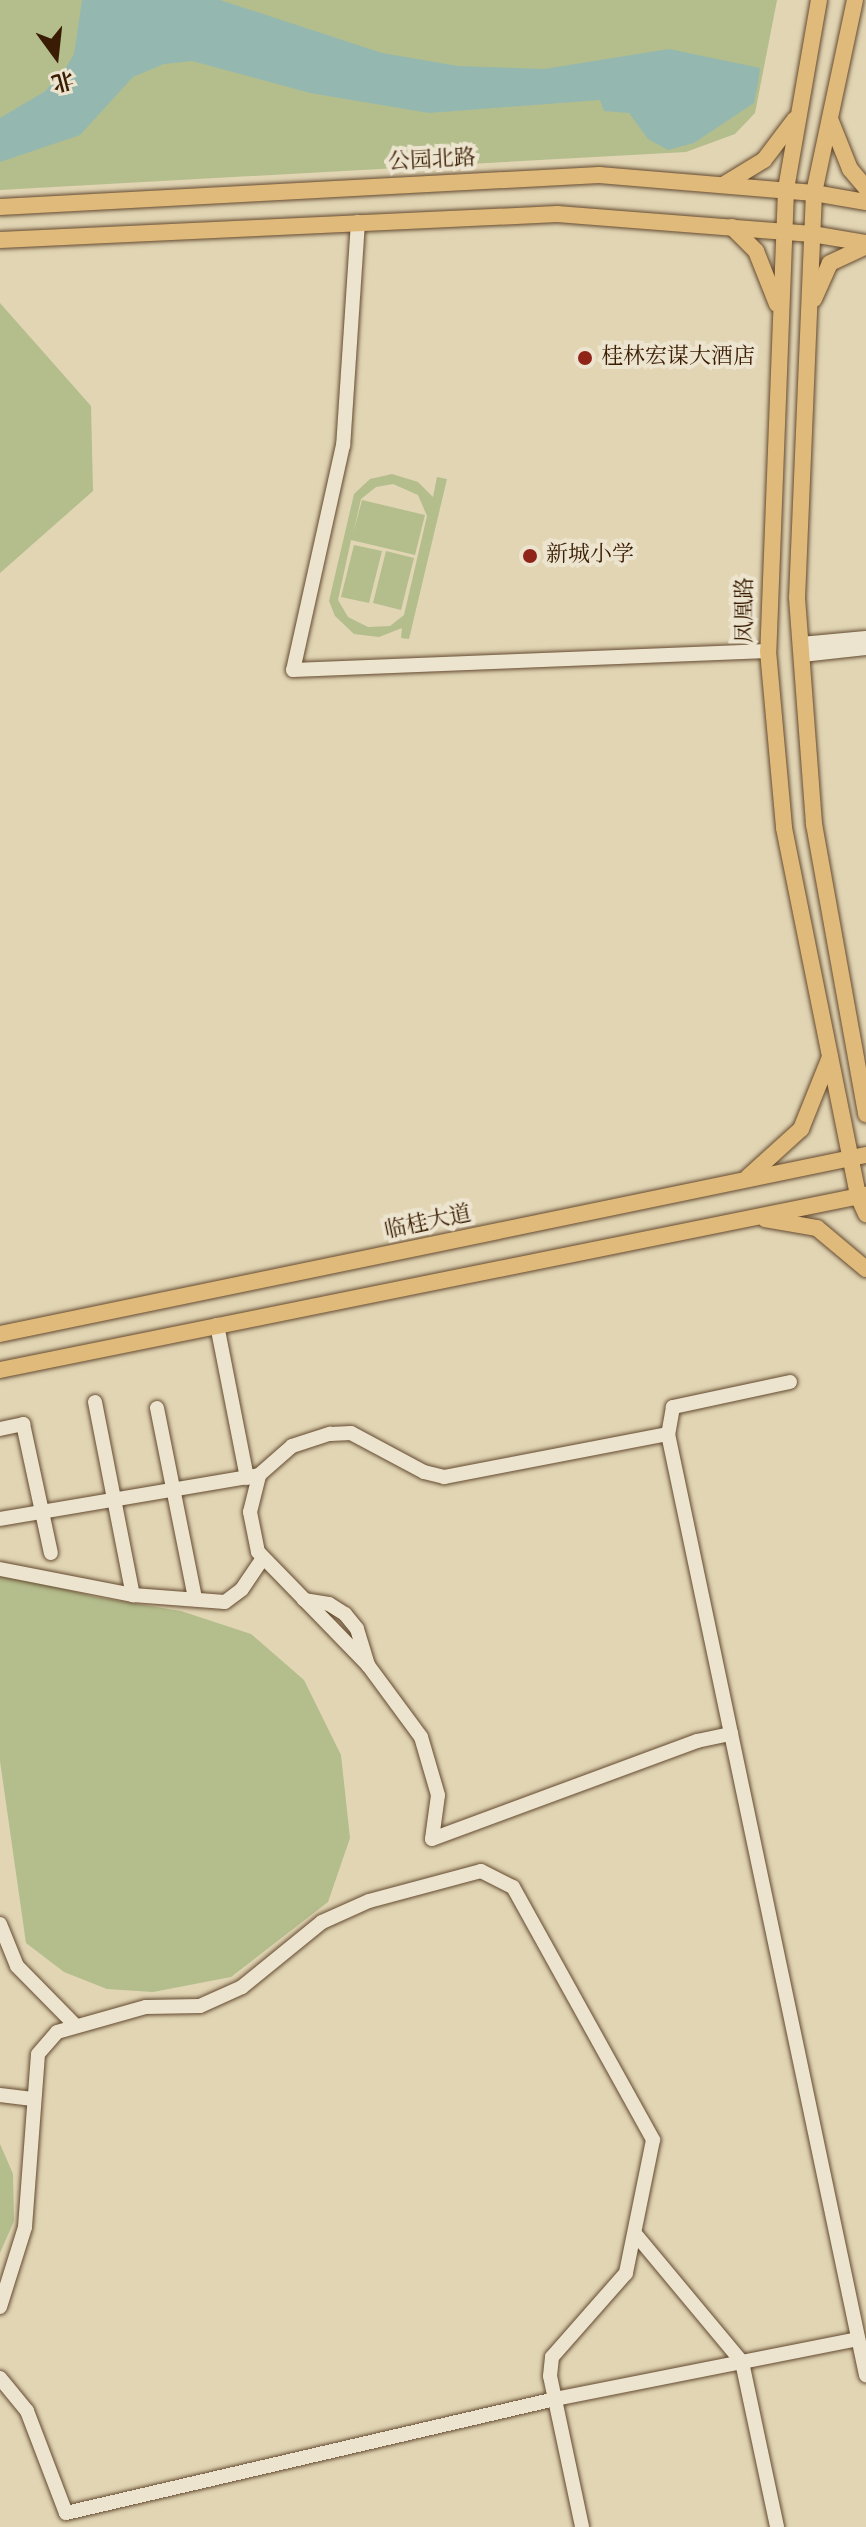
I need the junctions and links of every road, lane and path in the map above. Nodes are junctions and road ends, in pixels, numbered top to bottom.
1 (819, 0) edge
2 (855, 0) edge
3 (800, 111) junction
4 (829, 116) junction
5 (723, 185) junction
6 (866, 188) edge
7 (786, 190) junction
8 (814, 193) junction
9 (866, 202) edge
10 (0, 207) edge
11 (358, 222) junction
12 (732, 227) junction
13 (784, 231) junction
14 (812, 234) junction
15 (0, 240) edge
16 (866, 244) edge
17 (780, 314) junction
18 (809, 315) junction
19 (866, 638) edge
20 (866, 648) edge
21 (802, 649) junction
22 (768, 651) junction
23 (830, 1056) junction
24 (861, 1062) edge
25 (866, 1114) edge
26 (858, 1156) edge
27 (745, 1180) junction
28 (862, 1195) edge
29 (866, 1214) edge
30 (747, 1218) junction
31 (866, 1269) edge
32 (217, 1325) junction
33 (0, 1334) edge
34 (0, 1370) edge
35 (790, 1382) dead end
36 (95, 1402) dead end
37 (157, 1408) dead end
38 (0, 1429) edge
39 (668, 1434) junction
40 (253, 1476) junction
41 (42, 1512) junction
42 (0, 1519) edge
43 (51, 1553) dead end
44 (263, 1558) junction
45 (0, 1569) edge
46 (133, 1595) junction
47 (195, 1599) junction
48 (304, 1600) junction
49 (368, 1665) junction
50 (731, 1734) junction
51 (0, 1924) edge
52 (76, 2026) junction
53 (0, 2095) edge
54 (33, 2099) junction
55 (637, 2236) junction
56 (0, 2307) edge
57 (858, 2339) junction
58 (742, 2362) junction
59 (866, 2375) edge
60 (0, 2378) edge
61 (555, 2399) junction
62 (582, 2527) edge
63 (777, 2527) edge

1 - 3 main road, 凤凰路
2 - 4 main road
3 - 5 main road
3 - 7 main road, 凤凰路
4 - 6 main road
4 - 8 main road
5 - 7 main road, 公园北路
5 - 10 main road, 公园北路
7 - 8 main road, 公园北路
7 - 13 main road, 凤凰路
8 - 9 main road, 公园北路
8 - 14 main road
11 - 12 main road
11 - 15 main road
11 - 22 street
12 - 13 main road
12 - 17 main road
13 - 14 main road
13 - 17 main road, 凤凰路
14 - 16 main road
14 - 18 main road
16 - 18 main road
17 - 22 main road, 凤凰路
18 - 21 main road
19 - 21 street
20 - 21 street
21 - 24 main road
22 - 23 main road, 凤凰路
23 - 26 main road, 凤凰路
23 - 27 main road
24 - 25 main road
26 - 27 main road, 临桂大道
26 - 28 main road, 凤凰路
27 - 33 main road, 临桂大道
28 - 29 main road, 凤凰路
28 - 30 main road
30 - 31 main road
30 - 32 main road
32 - 34 main road
32 - 40 street
35 - 39 street
36 - 46 street
37 - 47 street
38 - 41 street
39 - 40 street
39 - 50 street
40 - 41 street
40 - 44 street
41 - 42 street
41 - 43 street
44 - 47 street
44 - 48 street
45 - 46 street
46 - 47 street
48 - 49 street
48 - 49 street
49 - 50 street
50 - 57 street
51 - 52 street
52 - 54 street
52 - 55 street
53 - 54 street
54 - 56 street
55 - 58 street
55 - 61 street
57 - 58 street
57 - 59 street
58 - 61 street
58 - 63 street
60 - 61 street
61 - 62 street

